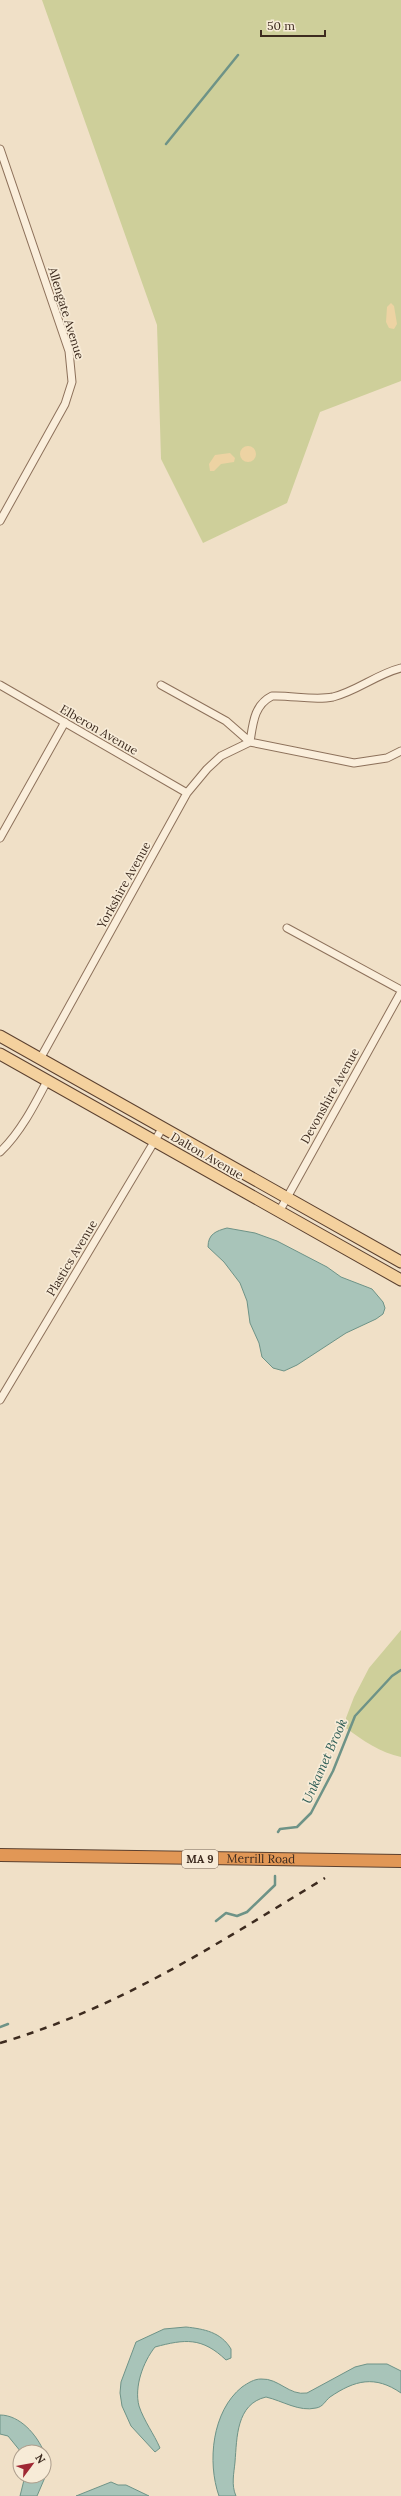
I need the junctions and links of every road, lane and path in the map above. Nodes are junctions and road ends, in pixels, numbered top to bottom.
1 (0, 149) edge
2 (0, 521) edge
3 (401, 668) edge
4 (0, 685) edge
5 (161, 685) dead end
6 (65, 722) junction
7 (250, 742) junction
8 (401, 751) edge
9 (188, 793) junction
10 (0, 838) edge
11 (287, 928) dead end
12 (401, 991) edge
13 (0, 1036) edge
14 (0, 1054) edge
15 (40, 1058) junction
16 (47, 1081) junction
17 (163, 1127) junction
18 (155, 1141) junction
19 (2, 1150) edge
20 (287, 1197) junction
21 (279, 1212) junction
22 (401, 1262) edge
23 (401, 1280) edge
24 (0, 1400) edge
25 (0, 1855) edge
26 (401, 1861) edge

1 - 2 street, Allengate Avenue
3 - 7 street
4 - 6 street, Elberon Avenue
5 - 7 street
6 - 9 street, Elberon Avenue
6 - 10 street
7 - 8 street
7 - 9 street, Yorkshire Avenue
9 - 15 street, Yorkshire Avenue
11 - 12 street
12 - 20 street, Devonshire Avenue
13 - 15 main road, Dalton Avenue
14 - 16 main road, Dalton Avenue
15 - 17 main road, Dalton Avenue
16 - 18 main road, Dalton Avenue
16 - 19 street
17 - 18 street, Plastics Avenue
17 - 20 main road, Dalton Avenue
18 - 21 main road, Dalton Avenue
18 - 24 street, Plastics Avenue
20 - 21 street, Devonshire Avenue
20 - 22 main road, Dalton Avenue
21 - 23 main road, Dalton Avenue
25 - 26 highway, Merrill Road / MA 9

